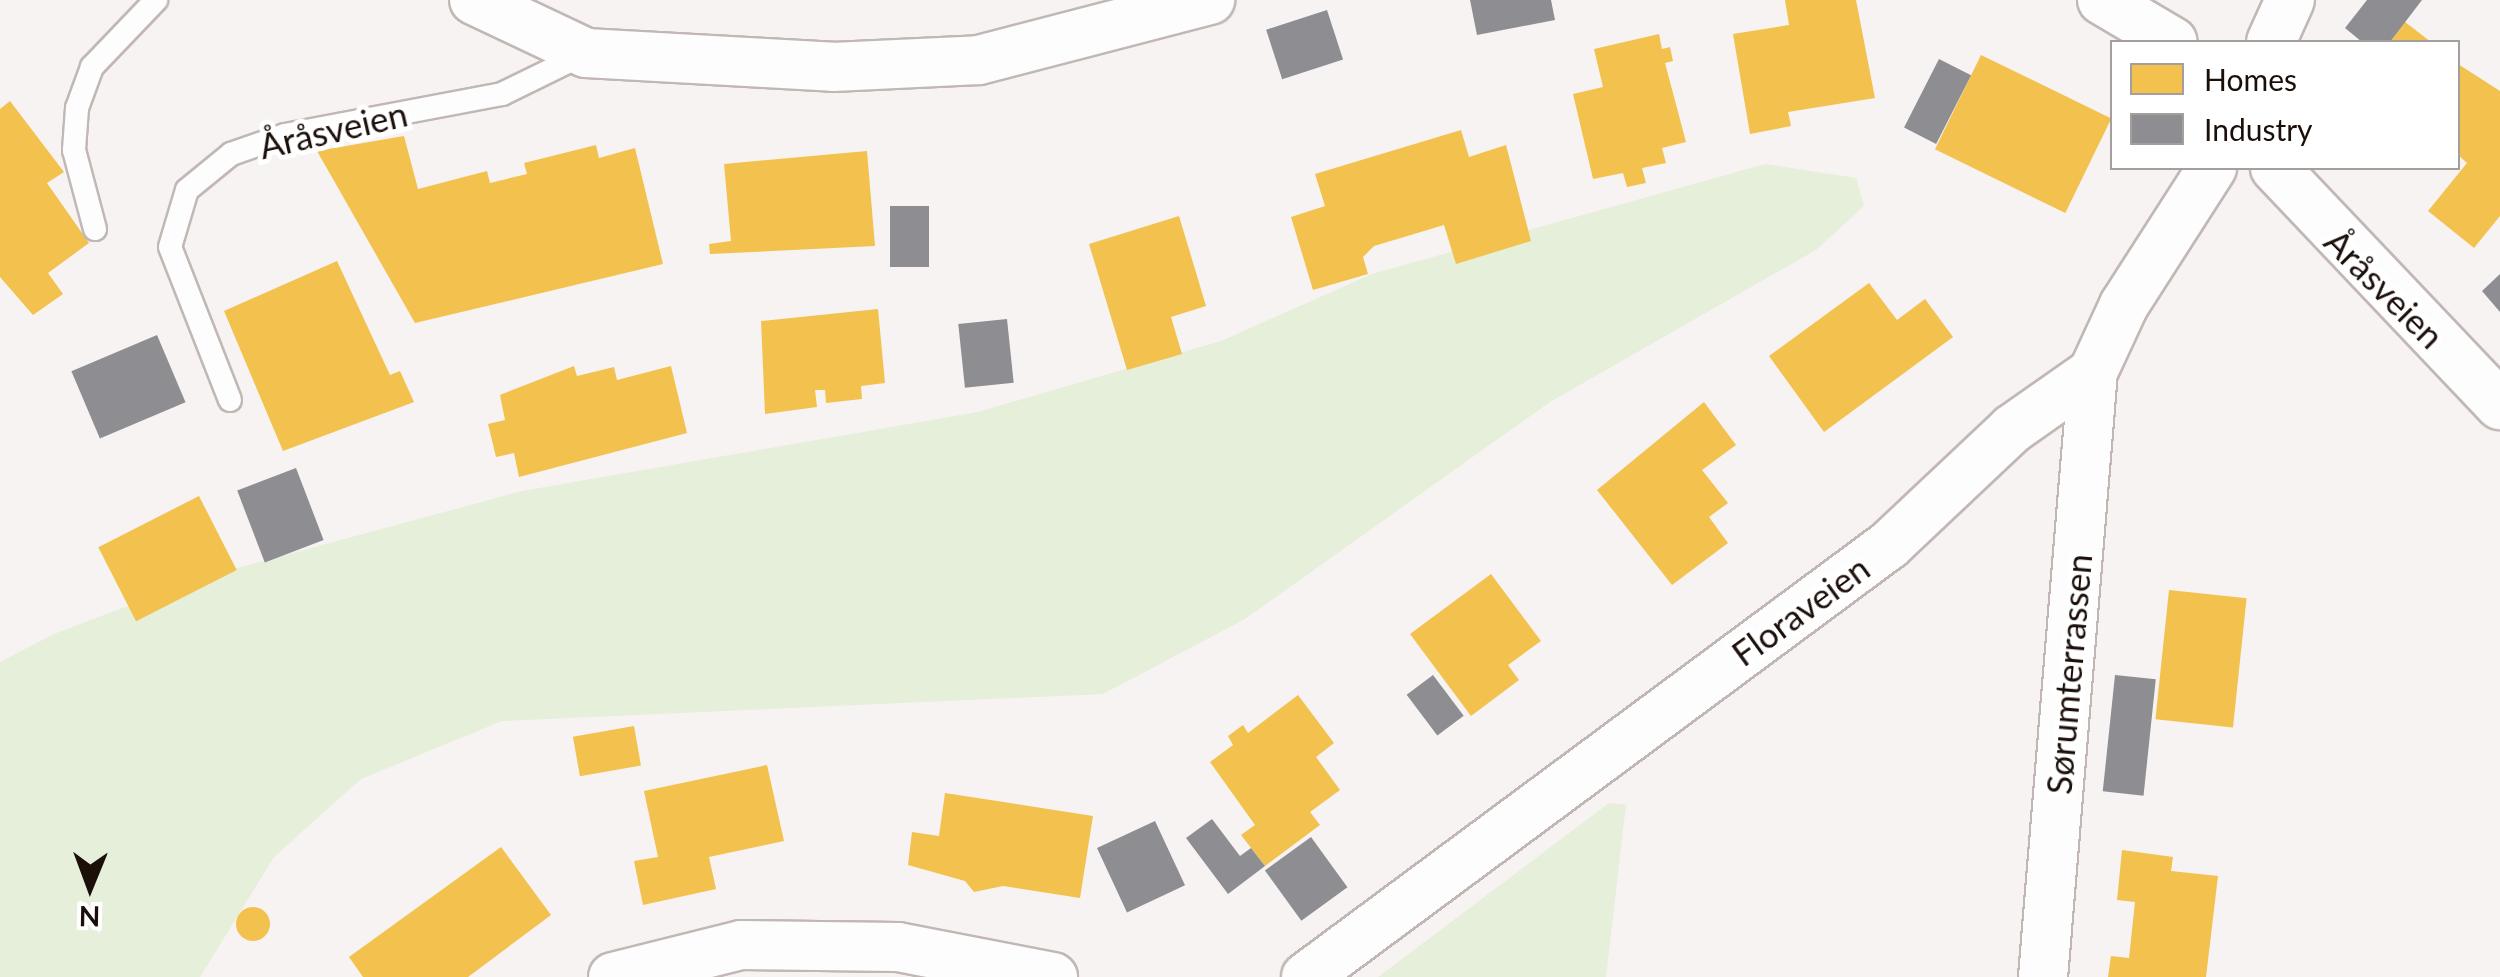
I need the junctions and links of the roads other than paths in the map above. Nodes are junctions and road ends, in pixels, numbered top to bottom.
1 (156, 0) edge
2 (474, 0) edge
3 (1210, 0) edge
4 (2102, 0) edge
5 (2290, 0) edge
6 (2170, 40) edge
7 (2272, 40) edge
8 (586, 53) junction
9 (2211, 170) edge
10 (2276, 170) edge
11 (94, 229) dead end
12 (2093, 372) junction
13 (230, 400) dead end
14 (2500, 405) edge
15 (613, 977) edge
16 (1053, 977) edge
17 (1306, 977) edge
18 (2042, 977) edge

1 - 11 lane
2 - 8 street
3 - 8 street
4 - 6 street
5 - 7 street
8 - 13 lane, Åråsveien
9 - 12 street
10 - 14 street, Åråsveien
12 - 17 street, Floraveien
12 - 18 street, Sørumterrassen
15 - 16 street

